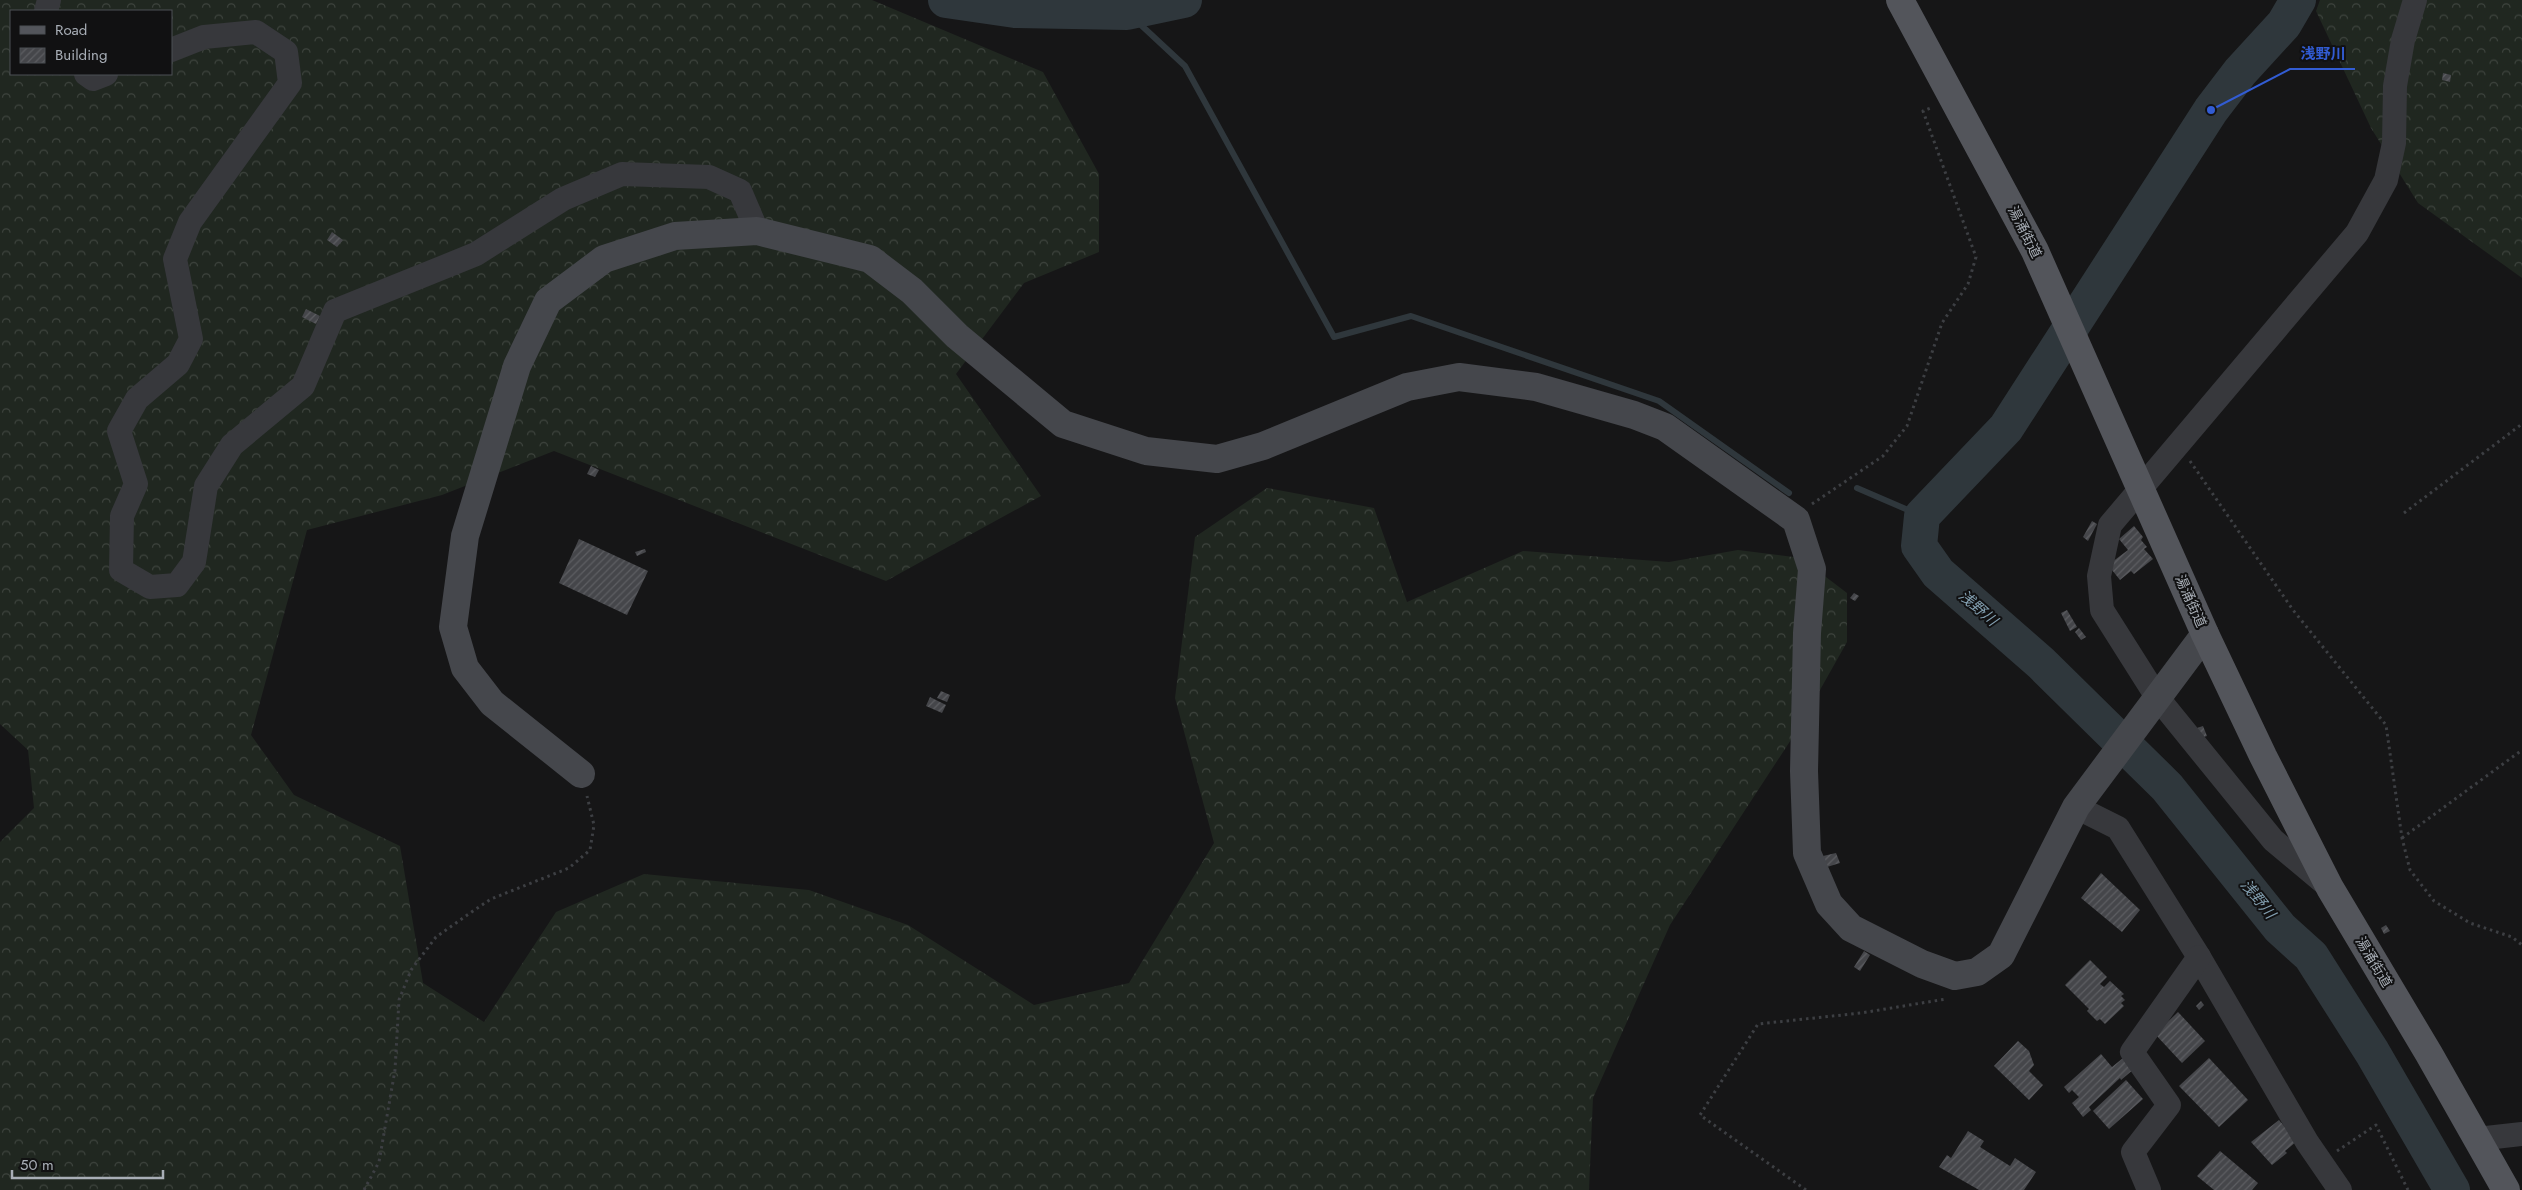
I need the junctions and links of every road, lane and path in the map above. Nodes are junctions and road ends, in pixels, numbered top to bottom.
1 (1900, 0) edge
2 (2415, 0) edge
3 (172, 50) edge
4 (88, 75) edge
5 (103, 75) edge
6 (1954, 97) junction
7 (757, 231) junction
8 (2522, 424) edge
9 (2177, 443) junction
10 (2141, 487) junction
11 (2404, 513) dead end
12 (1796, 520) junction
13 (2205, 634) junction
14 (2150, 706) junction
15 (2522, 750) edge
16 (581, 774) joint
17 (2076, 807) junction
18 (2402, 838) junction
19 (2330, 888) junction
20 (2522, 945) edge
21 (2199, 957) junction
22 (1952, 998) dead end
23 (2522, 1134) edge
24 (2477, 1139) junction
25 (2320, 1163) junction
26 (364, 1190) edge
27 (1806, 1190) edge
28 (2149, 1190) edge
29 (2340, 1190) edge
30 (2408, 1190) edge
31 (2506, 1190) edge

1 - 6 main road, 湯涌街道
2 - 9 street
3 - 7 street
4 - 5 street
6 - 10 main road, 湯涌街道
6 - 12 path
7 - 12 street
7 - 16 street
8 - 11 path
9 - 10 street
9 - 18 path
10 - 13 main road, 湯涌街道
10 - 14 street
12 - 17 street
13 - 14 street
13 - 19 main road, 湯涌街道
14 - 17 street
14 - 19 street
15 - 18 path
16 - 26 path
17 - 21 street
18 - 20 path
19 - 24 main road, 湯涌街道
21 - 25 street
21 - 28 street
22 - 27 path
23 - 24 street
24 - 31 main road, 湯涌街道
25 - 29 street
25 - 30 path

